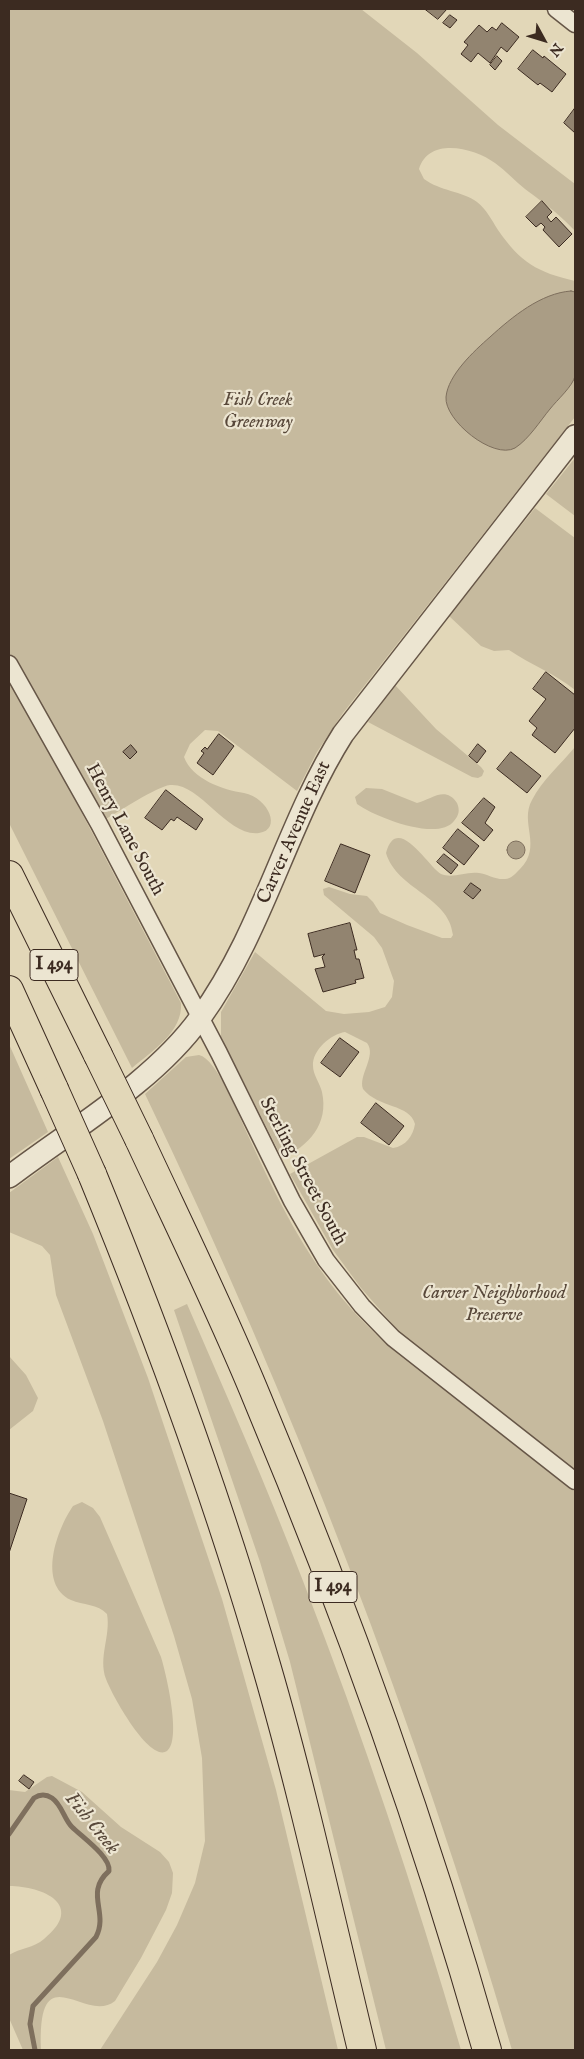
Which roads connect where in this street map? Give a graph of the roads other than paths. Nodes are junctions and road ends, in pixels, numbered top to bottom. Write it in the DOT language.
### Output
graph roads {
  1 [pos="556,9"];
  2 [pos="575,24"];
  3 [pos="575,436"];
  4 [pos="9,664"];
  5 [pos="9,875"];
  6 [pos="9,990"];
  7 [pos="200,1018"];
  8 [pos="9,1177"];
  9 [pos="575,1481"];
  10 [pos="362,2050"];
  11 [pos="487,2050"];
  1 -- 2 [label="street"];
  3 -- 7 [label="street, Carver Avenue East"];
  4 -- 7 [label="street, Henry Lane South"];
  5 -- 11 [label="highway, I 494, bridge"];
  6 -- 10 [label="highway, I 494, bridge"];
  7 -- 8 [label="street, Carver Avenue East"];
  7 -- 9 [label="street, Sterling Street South"];
}
